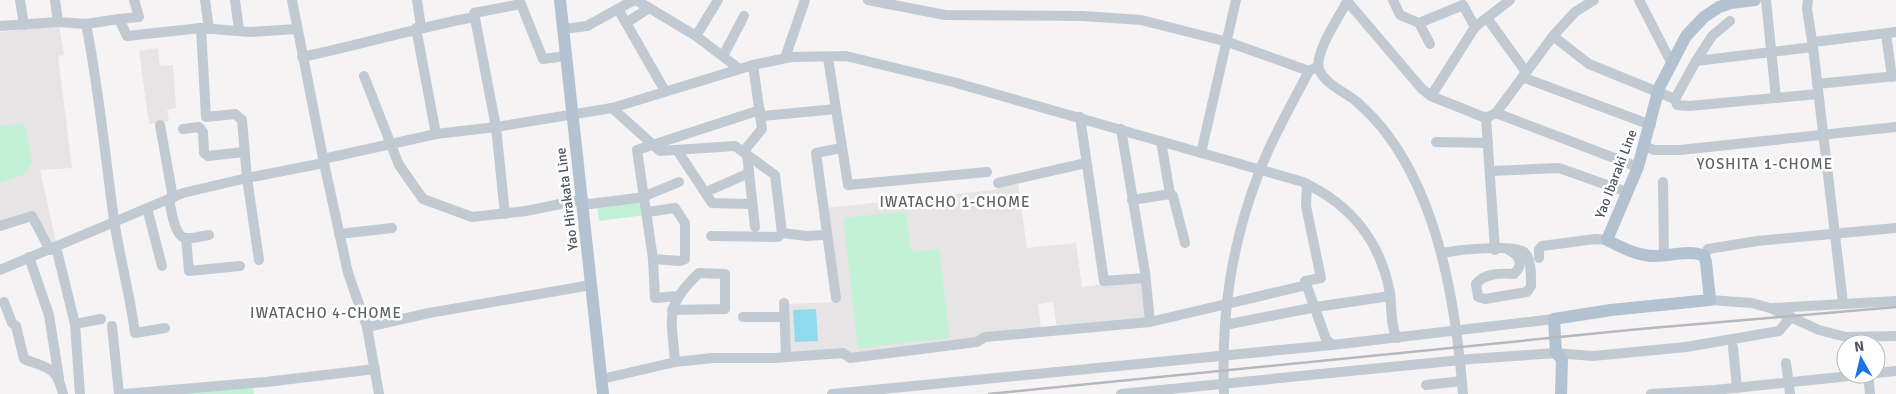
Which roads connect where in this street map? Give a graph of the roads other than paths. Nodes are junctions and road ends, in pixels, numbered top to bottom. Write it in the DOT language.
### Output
graph roads {
  1 [pos="20,0"];
  2 [pos="55,0"];
  3 [pos="134,0"];
  4 [pos="204,0"];
  5 [pos="235,0"];
  6 [pos="292,0"];
  7 [pos="417,0"];
  8 [pos="560,0"];
  9 [pos="635,0"];
  10 [pos="718,0"];
  11 [pos="805,0"];
  12 [pos="868,0"];
  13 [pos="1236,0"];
  14 [pos="1347,0"];
  15 [pos="1393,0"];
  16 [pos="1510,0"];
  17 [pos="1594,0"];
  18 [pos="1639,0"];
  19 [pos="1755,0"];
  20 [pos="1766,0"];
  21 [pos="1808,0"];
  22 [pos="524,2"];
  23 [pos="649,8"];
  24 [pos="618,9"];
  25 [pos="744,16"];
  26 [pos="474,17"];
  27 [pos="1487,18"];
  28 [pos="120,19"];
  29 [pos="1730,21"];
  30 [pos="58,22"];
  31 [pos="626,23"];
  32 [pos="1419,23"];
  33 [pos="86,24"];
  34 [pos="24,25"];
  35 [pos="0,26"];
  36 [pos="1475,27"];
  37 [pos="205,28"];
  38 [pos="418,28"];
  39 [pos="297,29"];
  40 [pos="563,29"];
  41 [pos="239,30"];
  42 [pos="1891,33"];
  43 [pos="696,36"];
  44 [pos="1553,36"];
  45 [pos="1228,42"];
  46 [pos="1430,44"];
  47 [pos="1813,45"];
  48 [pos="1771,53"];
  49 [pos="566,56"];
  50 [pos="723,56"];
  51 [pos="302,57"];
  52 [pos="785,58"];
  53 [pos="828,58"];
  54 [pos="1696,61"];
  55 [pos="1672,62"];
  56 [pos="753,64"];
  57 [pos="738,68"];
  58 [pos="1314,69"];
  59 [pos="1524,74"];
  60 [pos="364,76"];
  61 [pos="1894,77"];
  62 [pos="1818,89"];
  63 [pos="665,91"];
  64 [pos="1658,92"];
  65 [pos="1431,96"];
  66 [pos="1675,98"];
  67 [pos="1776,98"];
  68 [pos="612,108"];
  69 [pos="836,109"];
  70 [pos="761,113"];
  71 [pos="1496,113"];
  72 [pos="572,114"];
  73 [pos="1080,117"];
  74 [pos="1486,118"];
  75 [pos="160,125"];
  76 [pos="1651,125"];
  77 [pos="496,127"];
  78 [pos="1896,127"];
  79 [pos="183,129"];
  80 [pos="1121,129"];
  81 [pos="436,134"];
  82 [pos="1823,134"];
  83 [pos="1161,141"];
  84 [pos="1436,142"];
  85 [pos="1488,143"];
  86 [pos="389,144"];
  87 [pos="651,144"];
  88 [pos="1645,146"];
  89 [pos="841,148"];
  90 [pos="677,150"];
  91 [pos="244,152"];
  92 [pos="745,153"];
  93 [pos="1201,153"];
  94 [pos="323,161"];
  95 [pos="1086,163"];
  96 [pos="1638,167"];
  97 [pos="1260,169"];
  98 [pos="987,172"];
  99 [pos="1491,172"];
  100 [pos="749,173"];
  101 [pos="247,178"];
  102 [pos="679,182"];
  103 [pos="1663,182"];
  104 [pos="998,183"];
  105 [pos="1307,184"];
  106 [pos="706,192"];
  107 [pos="1627,192"];
  108 [pos="1170,194"];
  109 [pos="645,197"];
  110 [pos="171,198"];
  111 [pos="1132,200"];
  112 [pos="583,203"];
  113 [pos="751,204"];
  114 [pos="147,208"];
  115 [pos="647,212"];
  116 [pos="505,214"];
  117 [pos="114,222"];
  118 [pos="0,226"];
  119 [pos="755,227"];
  120 [pos="392,228"];
  121 [pos="1896,228"];
  122 [pos="782,232"];
  123 [pos="339,234"];
  124 [pos="209,235"];
  125 [pos="824,235"];
  126 [pos="1834,235"];
  127 [pos="711,236"];
  128 [pos="186,238"];
  129 [pos="1607,240"];
  130 [pos="1186,243"];
  131 [pos="53,248"];
  132 [pos="1507,249"];
  133 [pos="1494,250"];
  134 [pos="1442,253"];
  135 [pos="1664,256"];
  136 [pos="1704,256"];
  137 [pos="29,257"];
  138 [pos="1539,258"];
  139 [pos="260,260"];
  140 [pos="653,260"];
  141 [pos="162,266"];
  142 [pos="240,266"];
  143 [pos="0,270"];
  144 [pos="1144,278"];
  145 [pos="591,285"];
  146 [pos="1307,285"];
  147 [pos="678,296"];
  148 [pos="1390,296"];
  149 [pos="836,298"];
  150 [pos="1710,300"];
  151 [pos="1896,301"];
  152 [pos="4,302"];
  153 [pos="1843,303"];
  154 [pos="784,304"];
  155 [pos="1225,306"];
  156 [pos="1316,307"];
  157 [pos="1770,308"];
  158 [pos="672,310"];
  159 [pos="743,317"];
  160 [pos="784,317"];
  161 [pos="1791,318"];
  162 [pos="101,319"];
  163 [pos="1554,319"];
  164 [pos="1150,322"];
  165 [pos="75,324"];
  166 [pos="1225,325"];
  167 [pos="112,326"];
  168 [pos="165,328"];
  169 [pos="367,328"];
  170 [pos="1456,332"];
  171 [pos="1896,336"];
  172 [pos="1397,338"];
  173 [pos="1332,345"];
  174 [pos="1733,347"];
  175 [pos="1556,353"];
  176 [pos="1224,355"];
  177 [pos="786,356"];
  178 [pos="1459,360"];
  179 [pos="674,362"];
  180 [pos="1786,363"];
  181 [pos="375,369"];
  182 [pos="1836,377"];
  183 [pos="59,378"];
  184 [pos="602,378"];
  185 [pos="1462,381"];
  186 [pos="1788,382"];
  187 [pos="1426,386"];
  188 [pos="1737,388"];
  189 [pos="1224,389"];
  190 [pos="1716,392"];
  191 [pos="63,394"];
  192 [pos="80,394"];
  193 [pos="119,394"];
  194 [pos="124,394"];
  195 [pos="379,394"];
  196 [pos="604,394"];
  197 [pos="832,394"];
  198 [pos="1121,394"];
  199 [pos="1463,394"];
  200 [pos="1561,394"];
  201 [pos="1651,394"];
  202 [pos="1790,394"];
  1 -- 34 [label="street"];
  2 -- 30 [label="street"];
  3 -- 28 [label="street"];
  4 -- 37 [label="street"];
  5 -- 41 [label="street"];
  6 -- 39 [label="street"];
  7 -- 38 [label="street"];
  8 -- 40 [label="main road, Yao Hirakata Line"];
  9 -- 23 [label="street"];
  9 -- 24 [label="street"];
  10 -- 43 [label="street"];
  11 -- 52 [label="street"];
  12 -- 45 [label="street"];
  13 -- 45 [label="street"];
  14 -- 58 [label="street"];
  14 -- 65 [label="street"];
  15 -- 32 [label="street"];
  16 -- 27 [label="street"];
  17 -- 44 [label="street"];
  18 -- 55 [label="street"];
  19 -- 55 [label="main road, Yao Ibaraki Line"];
  20 -- 48 [label="street"];
  21 -- 47 [label="street"];
  22 -- 26 [label="street"];
  22 -- 49 [label="street"];
  23 -- 31 [label="street"];
  23 -- 43 [label="street"];
  24 -- 31 [label="street"];
  24 -- 40 [label="street"];
  25 -- 50 [label="street"];
  26 -- 38 [label="street"];
  26 -- 77 [label="street"];
  27 -- 36 [label="street"];
  27 -- 59 [label="street"];
  28 -- 33 [label="street"];
  28 -- 37 [label="street"];
  29 -- 54 [label="street"];
  30 -- 33 [label="street"];
  30 -- 34 [label="street"];
  31 -- 63 [label="street"];
  32 -- 36 [label="street"];
  32 -- 46 [label="street"];
  33 -- 117 [label="street"];
  34 -- 35 [label="street"];
  36 -- 65 [label="street"];
  37 -- 41 [label="street"];
  37 -- 91 [label="street"];
  38 -- 51 [label="street"];
  38 -- 81 [label="street"];
  39 -- 41 [label="street"];
  39 -- 51 [label="street"];
  40 -- 49 [label="main road, Yao Hirakata Line"];
  42 -- 47 [label="street"];
  42 -- 61 [label="street"];
  43 -- 50 [label="street"];
  44 -- 59 [label="street"];
  44 -- 64 [label="street"];
  45 -- 58 [label="street"];
  45 -- 93 [label="street"];
  47 -- 48 [label="street"];
  47 -- 62 [label="street"];
  48 -- 54 [label="street"];
  48 -- 67 [label="street"];
  49 -- 72 [label="main road, Yao Hirakata Line"];
  50 -- 57 [label="street"];
  51 -- 94 [label="street"];
  52 -- 53 [label="street"];
  52 -- 56 [label="street"];
  53 -- 69 [label="street"];
  53 -- 73 [label="street"];
  54 -- 66 [label="street"];
  55 -- 64 [label="main road, Yao Ibaraki Line"];
  56 -- 57 [label="street"];
  56 -- 70 [label="street"];
  57 -- 63 [label="street"];
  58 -- 97 [label="street"];
  58 -- 134 [label="street"];
  59 -- 71 [label="street"];
  59 -- 76 [label="street"];
  60 -- 86 [label="street"];
  61 -- 62 [label="street"];
  62 -- 67 [label="street"];
  62 -- 82 [label="street"];
  63 -- 68 [label="street"];
  64 -- 66 [label="street"];
  64 -- 76 [label="main road, Yao Ibaraki Line"];
  65 -- 74 [label="street"];
  66 -- 67 [label="street"];
  68 -- 72 [label="street"];
  68 -- 87 [label="street"];
  69 -- 70 [label="street"];
  69 -- 89 [label="street"];
  70 -- 87 [label="street"];
  70 -- 92 [label="street"];
  71 -- 74 [label="street"];
  71 -- 96 [label="street"];
  72 -- 77 [label="street"];
  72 -- 112 [label="main road, Yao Hirakata Line"];
  73 -- 80 [label="street"];
  73 -- 95 [label="street"];
  74 -- 85 [label="street"];
  75 -- 110 [label="street"];
  76 -- 88 [label="main road, Yao Ibaraki Line"];
  77 -- 81 [label="street"];
  77 -- 116 [label="street"];
  78 -- 82 [label="street"];
  79 -- 91 [label="street"];
  80 -- 83 [label="street"];
  80 -- 111 [label="street"];
  81 -- 86 [label="street"];
  82 -- 88 [label="street"];
  82 -- 126 [label="street"];
  83 -- 93 [label="street"];
  83 -- 108 [label="street"];
  84 -- 85 [label="street"];
  85 -- 99 [label="street"];
  86 -- 94 [label="street"];
  86 -- 116 [label="street"];
  87 -- 90 [label="street"];
  87 -- 109 [label="street"];
  88 -- 96 [label="main road, Yao Ibaraki Line"];
  89 -- 98 [label="street"];
  89 -- 149 [label="street"];
  90 -- 92 [label="street"];
  90 -- 106 [label="street"];
  91 -- 101 [label="street"];
  92 -- 100 [label="street"];
  92 -- 122 [label="street"];
  93 -- 97 [label="street"];
  94 -- 101 [label="street"];
  94 -- 123 [label="street"];
  95 -- 104 [label="street"];
  95 -- 144 [label="street"];
  96 -- 107 [label="main road, Yao Ibaraki Line"];
  97 -- 105 [label="street"];
  97 -- 155 [label="street"];
  99 -- 107 [label="street"];
  99 -- 133 [label="street"];
  100 -- 106 [label="street"];
  100 -- 113 [label="street"];
  101 -- 110 [label="street"];
  101 -- 139 [label="street"];
  102 -- 109 [label="street"];
  103 -- 135 [label="street"];
  105 -- 146 [label="street"];
  105 -- 148 [label="street"];
  106 -- 113 [label="street"];
  107 -- 129 [label="main road, Yao Ibaraki Line"];
  108 -- 111 [label="street"];
  108 -- 130 [label="street"];
  109 -- 112 [label="street"];
  109 -- 115 [label="street"];
  110 -- 114 [label="street"];
  110 -- 128 [label="street"];
  111 -- 144 [label="street"];
  112 -- 116 [label="street"];
  112 -- 145 [label="main road, Yao Hirakata Line"];
  113 -- 119 [label="street"];
  114 -- 117 [label="street"];
  114 -- 141 [label="street"];
  115 -- 140 [label="street"];
  115 -- 140 [label="street"];
  117 -- 131 [label="street"];
  117 -- 168 [label="street"];
  118 -- 131 [label="street"];
  120 -- 123 [label="street"];
  121 -- 126 [label="street"];
  122 -- 125 [label="street"];
  122 -- 127 [label="street"];
  123 -- 169 [label="street"];
  124 -- 128 [label="street"];
  126 -- 136 [label="street"];
  126 -- 153 [label="street"];
  128 -- 142 [label="street"];
  129 -- 135 [label="main road, Yao Ibaraki Line"];
  129 -- 138 [label="street"];
  131 -- 137 [label="street"];
  131 -- 165 [label="street"];
  132 -- 132 [label="street"];
  132 -- 133 [label="street"];
  133 -- 134 [label="street"];
  134 -- 170 [label="street"];
  135 -- 136 [label="main road, Yao Ibaraki Line"];
  136 -- 150 [label="main road"];
  137 -- 143 [label="street"];
  137 -- 183 [label="street"];
  140 -- 147 [label="street"];
  144 -- 164 [label="street"];
  145 -- 169 [label="street"];
  145 -- 184 [label="main road, Yao Hirakata Line"];
  146 -- 155 [label="street"];
  146 -- 156 [label="street"];
  147 -- 158 [label="street"];
  147 -- 158 [label="street"];
  148 -- 156 [label="street"];
  148 -- 172 [label="street"];
  150 -- 157 [label="street"];
  150 -- 163 [label="main road"];
  151 -- 153 [label="street"];
  152 -- 183 [label="street"];
  153 -- 157 [label="street"];
  154 -- 160 [label="street"];
  155 -- 164 [label="street"];
  155 -- 166 [label="street"];
  156 -- 166 [label="street"];
  156 -- 173 [label="street"];
  157 -- 161 [label="street"];
  158 -- 179 [label="street"];
  159 -- 160 [label="street"];
  160 -- 177 [label="street"];
  161 -- 171 [label="street"];
  161 -- 175 [label="street"];
  162 -- 165 [label="street"];
  163 -- 170 [label="street"];
  163 -- 175 [label="main road"];
  164 -- 177 [label="street"];
  165 -- 192 [label="street"];
  166 -- 176 [label="street"];
  167 -- 193 [label="street"];
  169 -- 181 [label="street"];
  170 -- 172 [label="street"];
  170 -- 178 [label="street"];
  172 -- 173 [label="street"];
  173 -- 176 [label="street"];
  174 -- 188 [label="street"];
  175 -- 178 [label="street"];
  175 -- 200 [label="main road"];
  176 -- 189 [label="street"];
  176 -- 197 [label="street"];
  177 -- 179 [label="street"];
  178 -- 185 [label="street"];
  178 -- 189 [label="street"];
  179 -- 184 [label="street"];
  180 -- 186 [label="street"];
  181 -- 194 [label="street"];
  181 -- 195 [label="street"];
  182 -- 186 [label="street"];
  183 -- 191 [label="street"];
  184 -- 196 [label="main road, Yao Hirakata Line"];
  185 -- 187 [label="street"];
  185 -- 199 [label="street"];
  186 -- 188 [label="street"];
  186 -- 202 [label="street"];
  188 -- 190 [label="street"];
  189 -- 198 [label="street"];
  190 -- 201 [label="street"];
}
